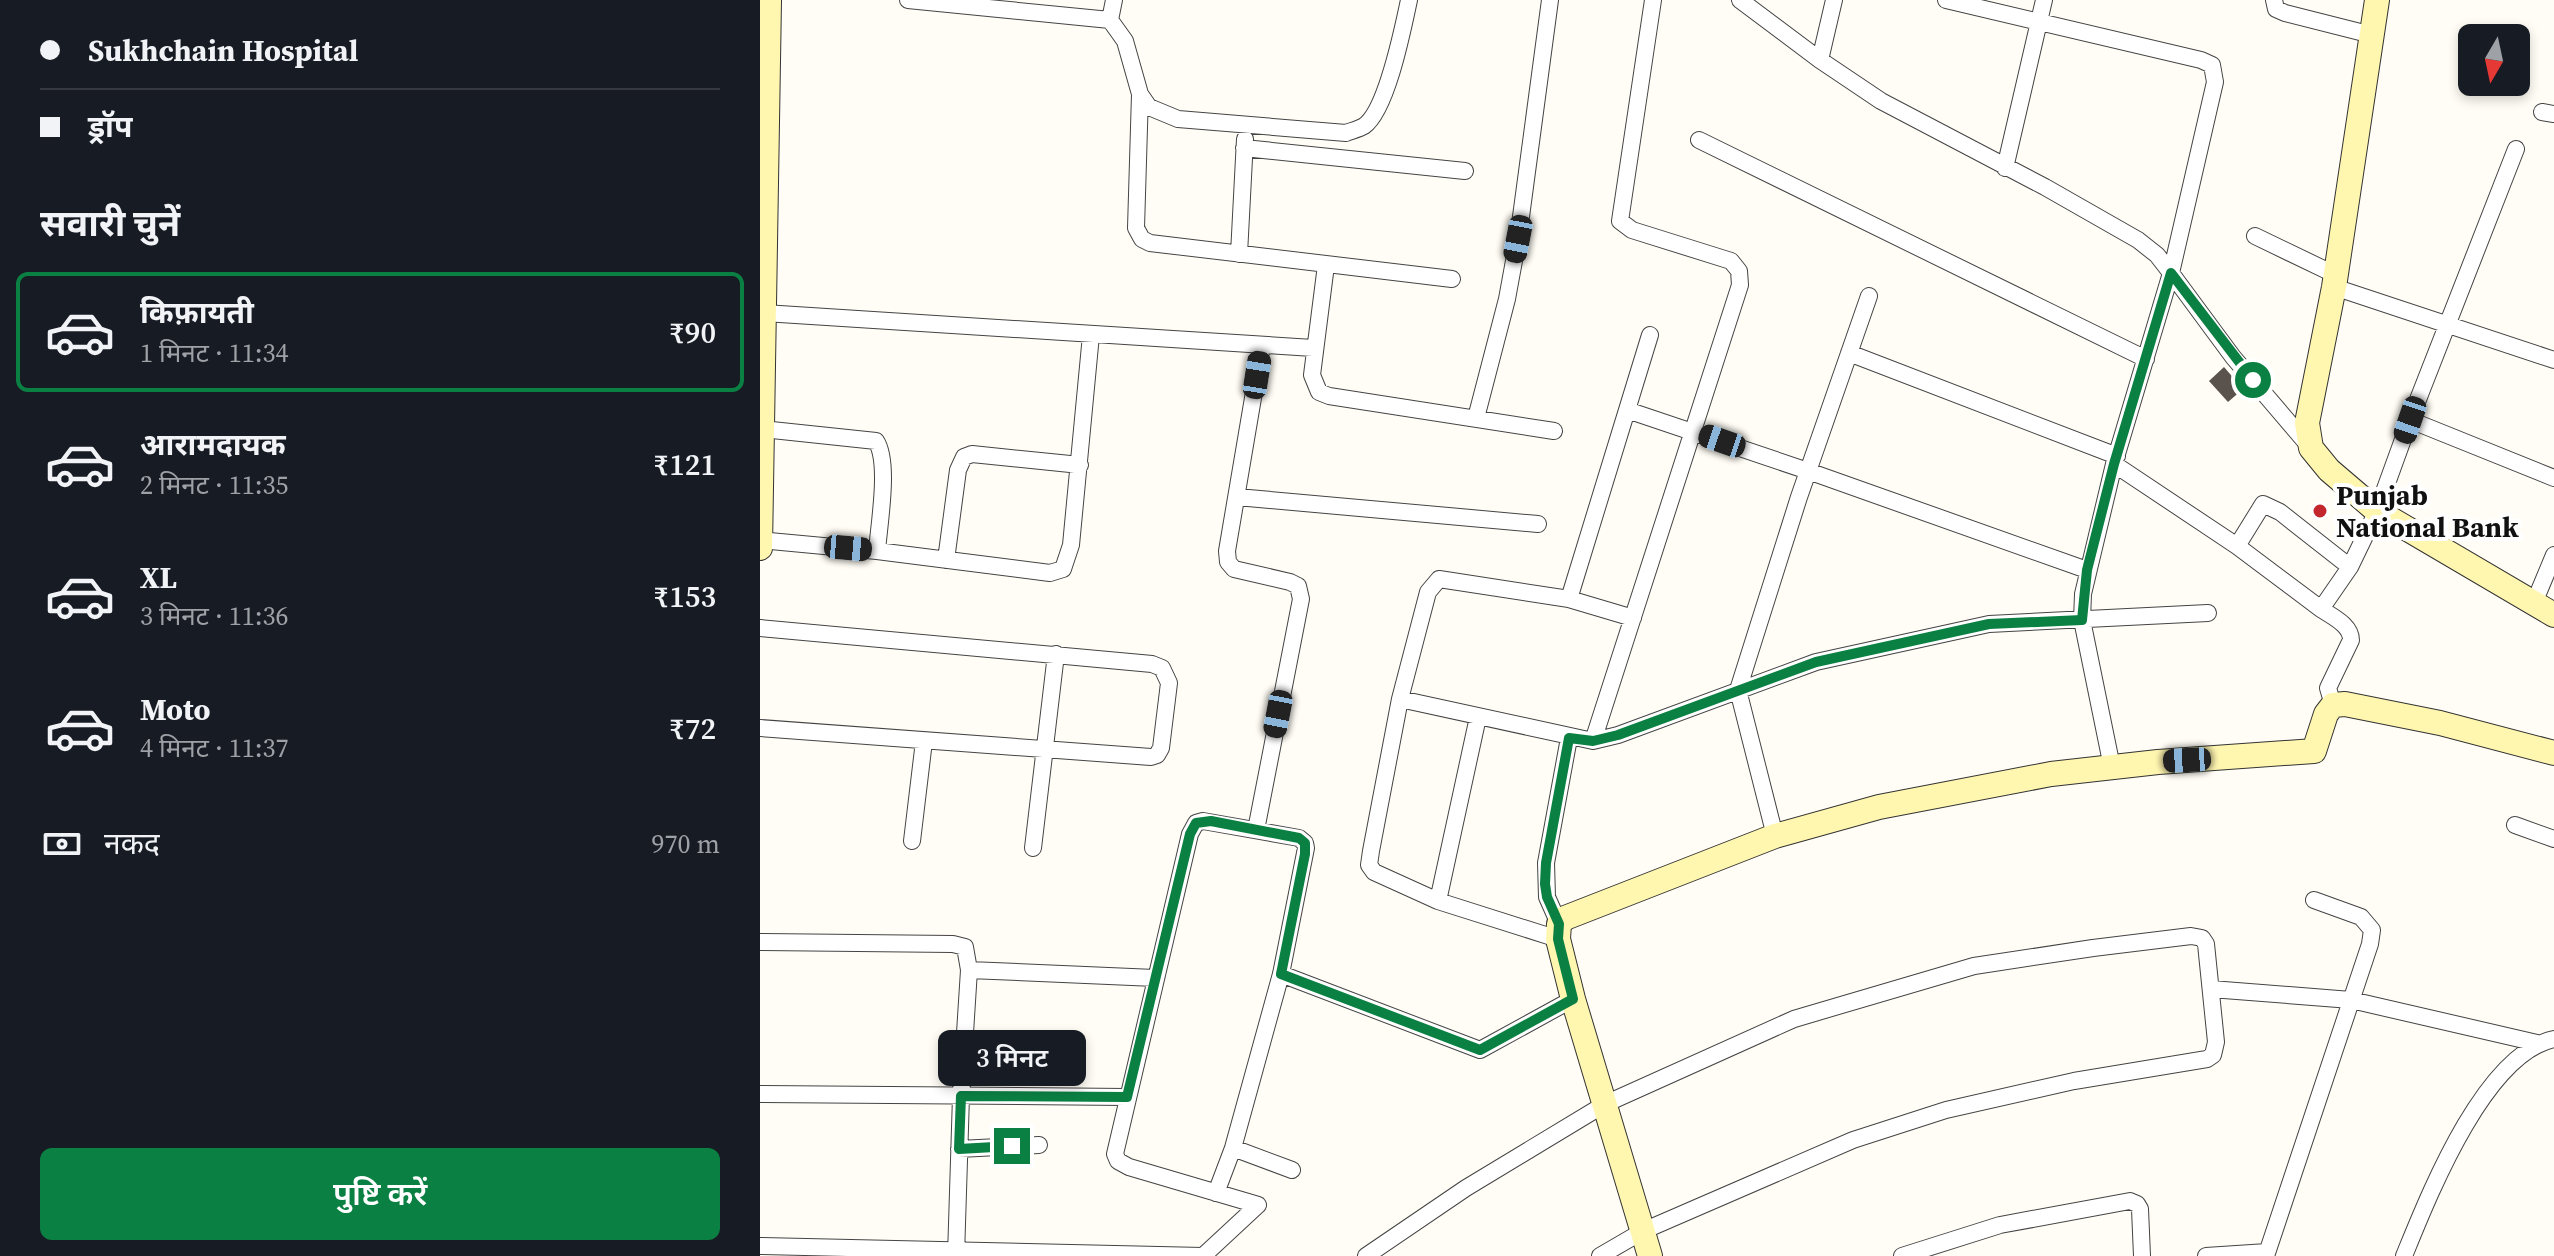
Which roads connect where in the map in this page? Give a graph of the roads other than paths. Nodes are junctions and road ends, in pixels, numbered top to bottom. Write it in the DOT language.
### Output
graph roads {
  1 [pos="769,0"];
  2 [pos="908,0"];
  3 [pos="1114,0"];
  4 [pos="1409,0"];
  5 [pos="1550,0"];
  6 [pos="1653,0"];
  7 [pos="1740,0"];
  8 [pos="1834,0"];
  9 [pos="1946,0"];
  10 [pos="2044,0"];
  11 [pos="2274,0"];
  12 [pos="2377,0"];
  13 [pos="1110,20"];
  14 [pos="2039,21"];
  15 [pos="2372,35"];
  16 [pos="1820,60"];
  17 [pos="764,89"];
  18 [pos="1140,94"];
  19 [pos="1245,125"];
  20 [pos="1699,140"];
  21 [pos="1244,148"];
  22 [pos="2516,149"];
  23 [pos="2005,168"];
  24 [pos="1465,171"];
  25 [pos="2255,236"];
  26 [pos="1239,254"];
  27 [pos="1326,265"];
  28 [pos="2171,273"];
  29 [pos="1452,279"];
  30 [pos="2335,281"];
  31 [pos="1869,296"];
  32 [pos="2448,324"];
  33 [pos="763,325"];
  34 [pos="1091,335"];
  35 [pos="1650,335"];
  36 [pos="1262,345"];
  37 [pos="1313,348"];
  38 [pos="1849,353"];
  39 [pos="2146,359"];
  40 [pos="2554,360"];
  41 [pos="1627,410"];
  42 [pos="1476,418"];
  43 [pos="2410,420"];
  44 [pos="762,429"];
  45 [pos="1554,431"];
  46 [pos="1693,432"];
  47 [pos="2311,448"];
  48 [pos="2115,460"];
  49 [pos="1080,465"];
  50 [pos="1808,471"];
  51 [pos="2553,475"];
  52 [pos="1237,497"];
  53 [pos="2377,511"];
  54 [pos="1538,524"];
  55 [pos="760,540"];
  56 [pos="2237,546"];
  57 [pos="760,548"];
  58 [pos="877,551"];
  59 [pos="2554,555"];
  60 [pos="946,560"];
  61 [pos="2350,567"];
  62 [pos="2087,570"];
  63 [pos="1569,599"];
  64 [pos="2321,609"];
  65 [pos="2544,609"];
  66 [pos="2208,613"];
  67 [pos="1633,618"];
  68 [pos="2082,620"];
  69 [pos="760,628"];
  70 [pos="1056,654"];
  71 [pos="1738,690"];
  72 [pos="1400,699"];
  73 [pos="2333,705"];
  74 [pos="1478,717"];
  75 [pos="760,728"];
  76 [pos="1569,738"];
  77 [pos="924,741"];
  78 [pos="1593,741"];
  79 [pos="1045,750"];
  80 [pos="2554,753"];
  81 [pos="2112,767"];
  82 [pos="2515,825"];
  83 [pos="1256,830"];
  84 [pos="1775,836"];
  85 [pos="2554,839"];
  86 [pos="912,841"];
  87 [pos="1033,848"];
  88 [pos="2314,900"];
  89 [pos="1438,901"];
  90 [pos="1558,932"];
  91 [pos="760,942"];
  92 [pos="969,970"];
  93 [pos="1281,974"];
  94 [pos="1155,978"];
  95 [pos="2211,989"];
  96 [pos="1573,999"];
  97 [pos="2351,1000"];
  98 [pos="2546,1041"];
  99 [pos="760,1094"];
  100 [pos="961,1096"];
  101 [pos="1127,1097"];
  102 [pos="1605,1104"];
  103 [pos="1039,1145"];
  104 [pos="1233,1148"];
  105 [pos="959,1149"];
  106 [pos="1292,1170"];
  107 [pos="1216,1193"];
  108 [pos="1643,1231"];
  109 [pos="760,1246"];
  110 [pos="956,1253"];
  111 [pos="2267,1254"];
  112 [pos="1203,1256"];
  113 [pos="1366,1256"];
  114 [pos="1600,1256"];
  115 [pos="1650,1256"];
  116 [pos="1902,1256"];
  117 [pos="2142,1256"];
  118 [pos="2206,1256"];
  119 [pos="2404,1256"];
  1 -- 17 [label="street"];
  2 -- 13 [label="street"];
  3 -- 13 [label="street"];
  4 -- 19 [label="street"];
  5 -- 42 [label="street"];
  6 -- 46 [label="street"];
  7 -- 16 [label="street"];
  8 -- 16 [label="street"];
  9 -- 14 [label="street"];
  10 -- 14 [label="street"];
  11 -- 15 [label="street"];
  12 -- 15 [label="street"];
  13 -- 18 [label="street"];
  14 -- 23 [label="street"];
  14 -- 28 [label="street"];
  15 -- 30 [label="street"];
  16 -- 23 [label="street"];
  17 -- 33 [label="street"];
  18 -- 19 [label="street"];
  18 -- 26 [label="street"];
  19 -- 21 [label="street"];
  20 -- 39 [label="street"];
  21 -- 24 [label="street"];
  21 -- 26 [label="street"];
  22 -- 32 [label="street"];
  23 -- 28 [label="street"];
  25 -- 30 [label="street"];
  26 -- 27 [label="street"];
  27 -- 29 [label="street"];
  27 -- 37 [label="street"];
  28 -- 39 [label="street"];
  28 -- 47 [label="street"];
  30 -- 32 [label="street"];
  30 -- 47 [label="street"];
  31 -- 38 [label="street"];
  32 -- 40 [label="street"];
  32 -- 43 [label="street"];
  33 -- 34 [label="street"];
  33 -- 44 [label="street"];
  34 -- 36 [label="street"];
  34 -- 49 [label="street"];
  35 -- 41 [label="street"];
  36 -- 37 [label="street"];
  36 -- 52 [label="street"];
  37 -- 42 [label="street"];
  38 -- 48 [label="street"];
  38 -- 50 [label="street"];
  39 -- 48 [label="street"];
  41 -- 46 [label="street"];
  41 -- 63 [label="street"];
  42 -- 45 [label="street"];
  43 -- 51 [label="street"];
  43 -- 53 [label="street"];
  44 -- 55 [label="street"];
  44 -- 58 [label="street"];
  46 -- 50 [label="street"];
  46 -- 67 [label="street"];
  47 -- 53 [label="street"];
  48 -- 56 [label="street"];
  48 -- 62 [label="street"];
  49 -- 60 [label="street"];
  49 -- 60 [label="street"];
  50 -- 62 [label="street"];
  50 -- 71 [label="street"];
  52 -- 54 [label="street"];
  52 -- 83 [label="street"];
  53 -- 61 [label="street"];
  53 -- 65 [label="street"];
  55 -- 57 [label="street"];
  55 -- 58 [label="street"];
  56 -- 61 [label="street"];
  56 -- 64 [label="street"];
  58 -- 60 [label="street"];
  59 -- 65 [label="street"];
  61 -- 64 [label="street"];
  62 -- 68 [label="street"];
  63 -- 67 [label="street"];
  63 -- 72 [label="street"];
  64 -- 73 [label="street"];
  66 -- 68 [label="street"];
  67 -- 78 [label="street"];
  68 -- 71 [label="street"];
  68 -- 81 [label="street"];
  69 -- 70 [label="street"];
  70 -- 79 [label="street"];
  70 -- 79 [label="street"];
  71 -- 78 [label="street"];
  71 -- 84 [label="street"];
  72 -- 74 [label="street"];
  72 -- 89 [label="street"];
  73 -- 80 [label="street"];
  73 -- 81 [label="street"];
  74 -- 76 [label="street"];
  74 -- 89 [label="street"];
  75 -- 77 [label="street"];
  76 -- 78 [label="street"];
  76 -- 90 [label="street"];
  77 -- 79 [label="street"];
  77 -- 86 [label="street"];
  79 -- 87 [label="street"];
  81 -- 84 [label="street"];
  82 -- 85 [label="street"];
  83 -- 93 [label="street"];
  83 -- 94 [label="street"];
  84 -- 90 [label="street"];
  88 -- 97 [label="street"];
  89 -- 90 [label="street"];
  90 -- 96 [label="street"];
  91 -- 92 [label="street"];
  92 -- 94 [label="street"];
  92 -- 100 [label="street"];
  93 -- 96 [label="street"];
  93 -- 104 [label="street"];
  94 -- 101 [label="street"];
  95 -- 97 [label="street"];
  95 -- 102 [label="street"];
  95 -- 108 [label="street"];
  96 -- 102 [label="street"];
  97 -- 98 [label="street"];
  97 -- 111 [label="street"];
  98 -- 119 [label="street"];
  99 -- 100 [label="street"];
  100 -- 101 [label="street"];
  100 -- 105 [label="street"];
  101 -- 107 [label="street"];
  102 -- 108 [label="street"];
  102 -- 113 [label="street"];
  103 -- 105 [label="street"];
  104 -- 106 [label="street"];
  104 -- 107 [label="street"];
  105 -- 110 [label="street"];
  107 -- 112 [label="street"];
  108 -- 114 [label="street"];
  108 -- 115 [label="street"];
  109 -- 110 [label="street"];
  110 -- 112 [label="street"];
  111 -- 118 [label="street"];
  116 -- 117 [label="street"];
}
